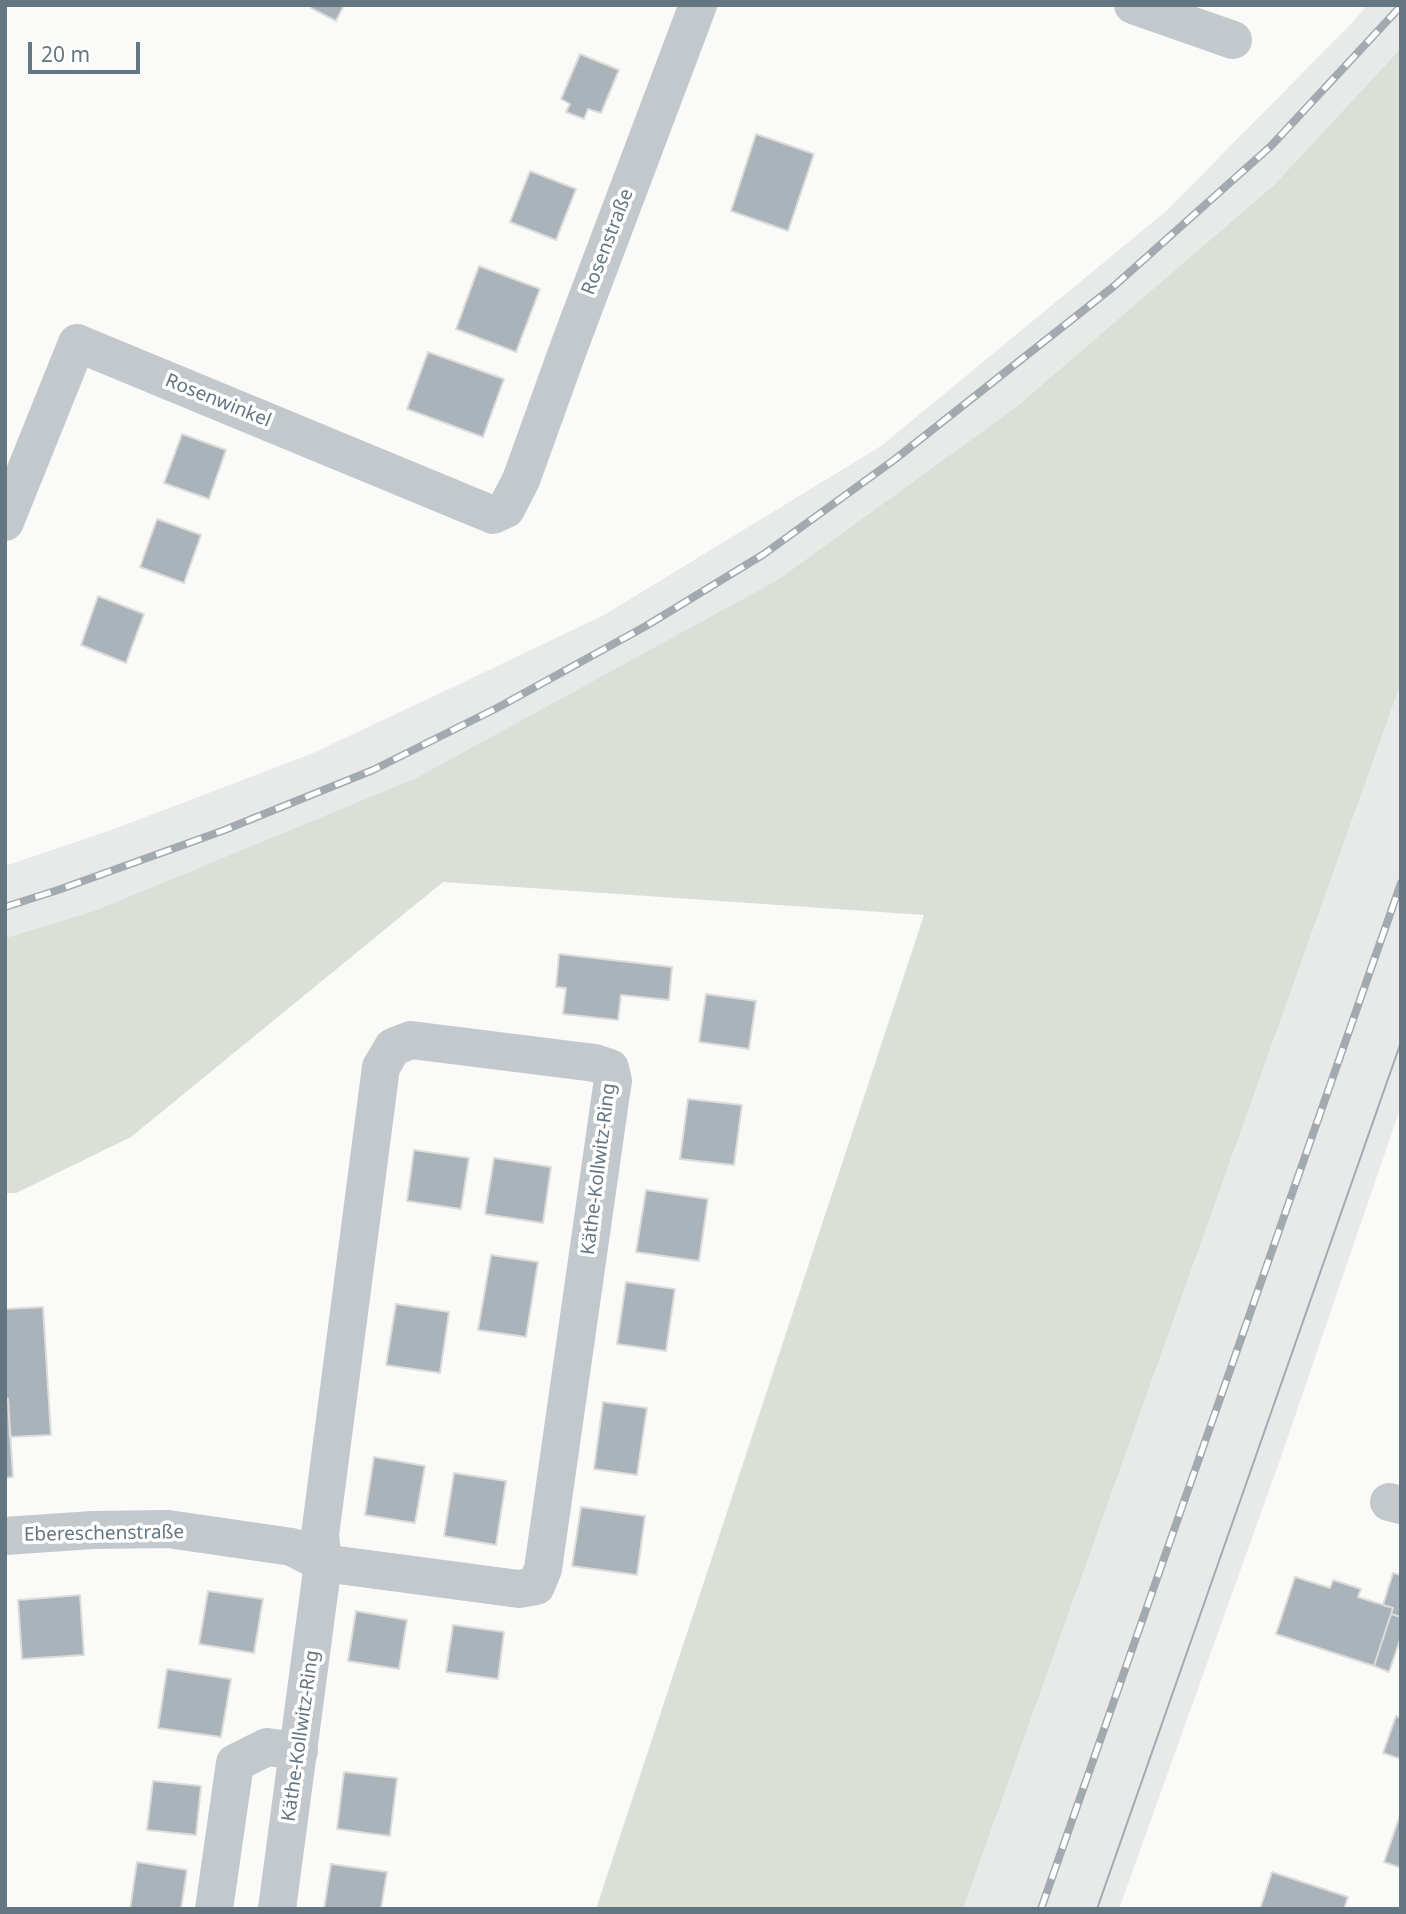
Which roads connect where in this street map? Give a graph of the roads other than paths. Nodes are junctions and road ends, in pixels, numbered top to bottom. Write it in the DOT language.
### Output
graph roads {
  1 [pos="698,5"];
  2 [pos="1133,5"];
  3 [pos="1233,40"];
  4 [pos="521,480"];
  5 [pos="5,522"];
  6 [pos="5,1536"];
  7 [pos="323,1563"];
  8 [pos="299,1751"];
  9 [pos="214,1909"];
  10 [pos="277,1909"];
  1 -- 4 [label="street, Rosenstraße"];
  2 -- 3 [label="street"];
  4 -- 5 [label="street, Rosenwinkel"];
  6 -- 7 [label="street, Ebereschenstraße"];
  7 -- 7 [label="street, Käthe-Kollwitz-Ring"];
  7 -- 8 [label="street, Käthe-Kollwitz-Ring"];
  8 -- 9 [label="street"];
  8 -- 10 [label="street, Käthe-Kollwitz-Ring"];
}
